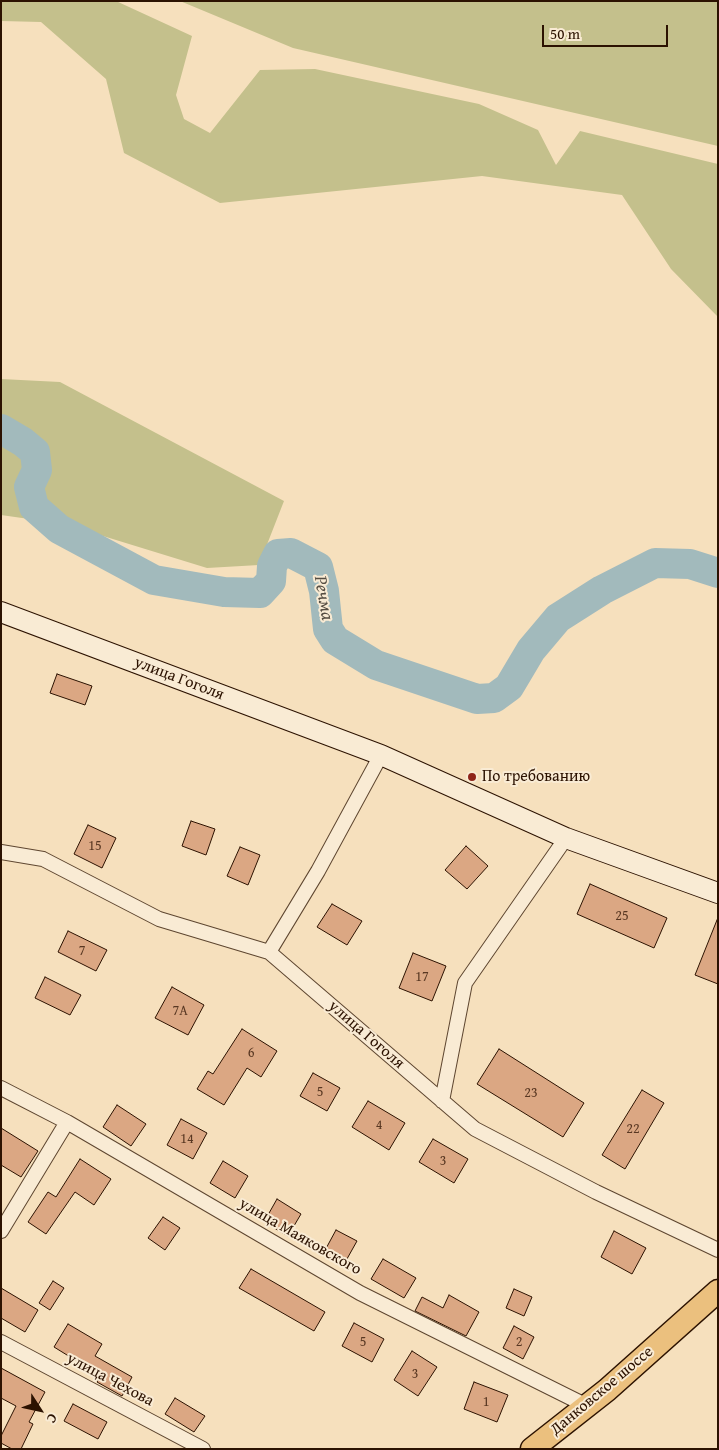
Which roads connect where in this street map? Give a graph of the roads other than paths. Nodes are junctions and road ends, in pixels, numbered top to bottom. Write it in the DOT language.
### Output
graph roads {
  1 [pos="1,612"];
  2 [pos="381,755"];
  3 [pos="566,838"];
  4 [pos="1,852"];
  5 [pos="718,893"];
  6 [pos="269,952"];
  7 [pos="1,1088"];
  8 [pos="442,1101"];
  9 [pos="67,1122"];
  10 [pos="1,1231"];
  11 [pos="718,1250"];
  12 [pos="718,1291"];
  13 [pos="1,1342"];
  14 [pos="587,1406"];
  15 [pos="203,1449"];
  16 [pos="532,1449"];
  1 -- 2 [label="street, улица Гоголя"];
  2 -- 3 [label="street, улица Гоголя"];
  2 -- 6 [label="street"];
  3 -- 5 [label="street, улица Гоголя"];
  3 -- 8 [label="street"];
  4 -- 6 [label="street, улица Гоголя"];
  6 -- 8 [label="street, улица Гоголя"];
  7 -- 9 [label="street, улица Маяковского"];
  8 -- 11 [label="street, улица Гоголя"];
  9 -- 10 [label="street"];
  9 -- 14 [label="street, улица Маяковского"];
  12 -- 14 [label="main road, Данковское шоссе"];
  13 -- 15 [label="street, улица Чехова"];
  14 -- 16 [label="main road, Данковское шоссе"];
}
